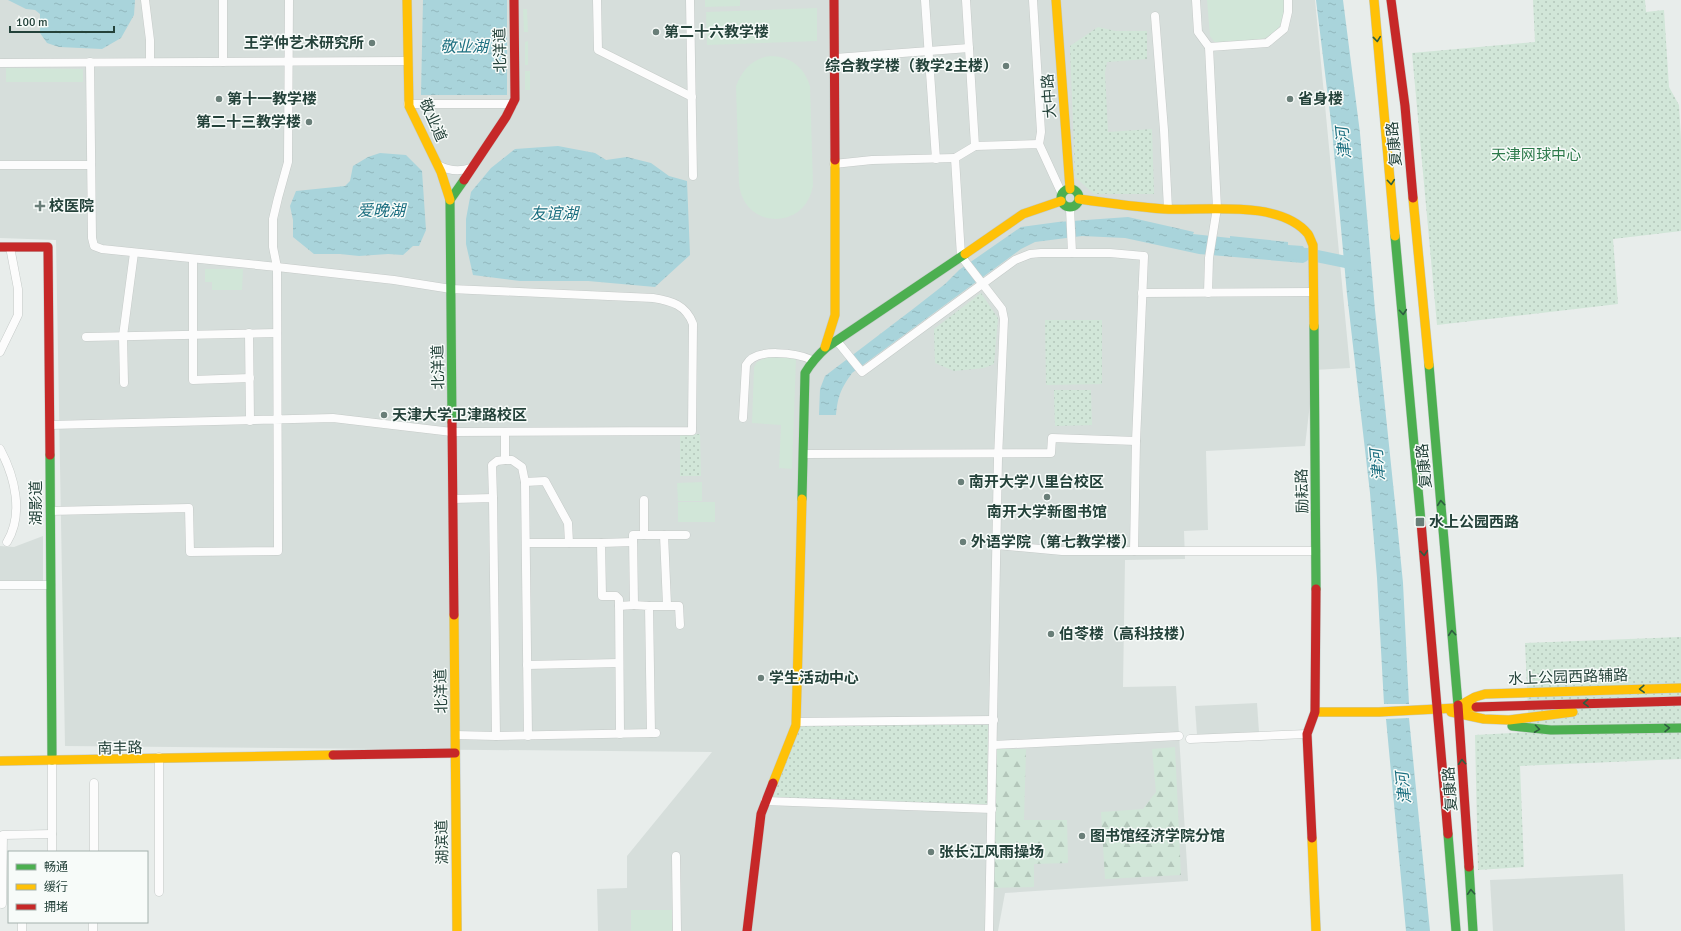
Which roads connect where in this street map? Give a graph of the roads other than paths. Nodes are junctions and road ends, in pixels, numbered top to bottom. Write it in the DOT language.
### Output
graph roads {
  1 [pos="145,0"];
  2 [pos="223,0"];
  3 [pos="289,0"];
  4 [pos="407,0"];
  5 [pos="514,0"];
  6 [pos="597,0"];
  7 [pos="690,0"];
  8 [pos="834,0"];
  9 [pos="925,0"];
  10 [pos="966,0"];
  11 [pos="1033,0"];
  12 [pos="1056,0"];
  13 [pos="1196,0"];
  14 [pos="1288,0"];
  15 [pos="1374,0"];
  16 [pos="1391,0"];
  17 [pos="1155,16"];
  18 [pos="1209,47"];
  19 [pos="969,48"];
  20 [pos="928,50"];
  21 [pos="835,58"];
  22 [pos="150,61"];
  23 [pos="408,61"];
  24 [pos="90,62"];
  25 [pos="223,62"];
  26 [pos="289,62"];
  27 [pos="0,63"];
  28 [pos="692,97"];
  29 [pos="408,104"];
  30 [pos="513,104"];
  31 [pos="1039,144"];
  32 [pos="975,146"];
  33 [pos="955,158"];
  34 [pos="936,159"];
  35 [pos="834,164"];
  36 [pos="0,165"];
  37 [pos="91,165"];
  38 [pos="438,165"];
  39 [pos="471,168"];
  40 [pos="693,176"];
  41 [pos="1064,194"];
  42 [pos="1079,199"];
  43 [pos="450,200"];
  44 [pos="1070,208"];
  45 [pos="1217,208"];
  46 [pos="1168,209"];
  47 [pos="0,246"];
  48 [pos="11,249"];
  49 [pos="0,251"];
  50 [pos="134,253"];
  51 [pos="1072,253"];
  52 [pos="961,256"];
  53 [pos="193,260"];
  54 [pos="277,267"];
  55 [pos="983,284"];
  56 [pos="451,289"];
  57 [pos="1313,292"];
  58 [pos="1142,293"];
  59 [pos="1208,293"];
  60 [pos="249,333"];
  61 [pos="277,333"];
  62 [pos="193,334"];
  63 [pos="123,336"];
  64 [pos="86,337"];
  65 [pos="837,341"];
  66 [pos="825,347"];
  67 [pos="0,352"];
  68 [pos="812,360"];
  69 [pos="250,378"];
  70 [pos="124,383"];
  71 [pos="743,418"];
  72 [pos="277,419"];
  73 [pos="250,421"];
  74 [pos="50,425"];
  75 [pos="452,432"];
  76 [pos="505,432"];
  77 [pos="1136,441"];
  78 [pos="0,449"];
  79 [pos="998,452"];
  80 [pos="803,454"];
  81 [pos="505,460"];
  82 [pos="525,482"];
  83 [pos="492,498"];
  84 [pos="453,499"];
  85 [pos="644,500"];
  86 [pos="50,511"];
  87 [pos="664,534"];
  88 [pos="644,535"];
  89 [pos="686,535"];
  90 [pos="7,542"];
  91 [pos="600,542"];
  92 [pos="633,542"];
  93 [pos="528,543"];
  94 [pos="569,543"];
  95 [pos="996,545"];
  96 [pos="1134,551"];
  97 [pos="1316,551"];
  98 [pos="0,585"];
  99 [pos="51,585"];
  100 [pos="667,605"];
  101 [pos="619,606"];
  102 [pos="634,606"];
  103 [pos="650,606"];
  104 [pos="680,625"];
  105 [pos="619,663"];
  106 [pos="527,665"];
  107 [pos="1681,688"];
  108 [pos="1681,701"];
  109 [pos="1560,708"];
  110 [pos="1681,708"];
  111 [pos="1438,709"];
  112 [pos="1459,711"];
  113 [pos="1315,712"];
  114 [pos="994,720"];
  115 [pos="796,722"];
  116 [pos="1681,728"];
  117 [pos="620,734"];
  118 [pos="1307,734"];
  119 [pos="455,735"];
  120 [pos="496,736"];
  121 [pos="528,736"];
  122 [pos="1180,736"];
  123 [pos="1190,739"];
  124 [pos="993,745"];
  125 [pos="455,752"];
  126 [pos="159,759"];
  127 [pos="0,761"];
  128 [pos="52,762"];
  129 [pos="0,764"];
  130 [pos="94,783"];
  131 [pos="765,801"];
  132 [pos="992,809"];
  133 [pos="52,834"];
  134 [pos="52,851"];
  135 [pos="94,851"];
  136 [pos="676,856"];
  137 [pos="159,892"];
  138 [pos="4,904"];
  139 [pos="457,931"];
  140 [pos="677,931"];
  141 [pos="747,931"];
  142 [pos="989,931"];
  143 [pos="1316,931"];
  144 [pos="1456,931"];
  145 [pos="1473,931"];
  1 -- 22 [label="street"];
  2 -- 25 [label="street"];
  3 -- 26 [label="street"];
  4 -- 23 [label="main road, 敬业道"];
  5 -- 30 [label="main road, 北洋道"];
  6 -- 28 [label="street"];
  7 -- 28 [label="street"];
  8 -- 21 [label="main road"];
  9 -- 20 [label="street"];
  10 -- 19 [label="street"];
  11 -- 31 [label="street"];
  12 -- 41 [label="main road, 大中路"];
  13 -- 18 [label="street"];
  14 -- 18 [label="street"];
  15 -- 111 [label="main road, 复康路, one-way"];
  112 -- 16 [label="main road, 复康路, one-way"];
  17 -- 46 [label="street"];
  18 -- 45 [label="street"];
  19 -- 20 [label="street"];
  19 -- 32 [label="street"];
  20 -- 21 [label="street"];
  20 -- 34 [label="street"];
  21 -- 35 [label="main road"];
  22 -- 24 [label="street"];
  22 -- 25 [label="street"];
  23 -- 26 [label="street"];
  23 -- 29 [label="main road, 敬业道"];
  24 -- 27 [label="street"];
  24 -- 37 [label="street"];
  25 -- 26 [label="street"];
  26 -- 54 [label="street"];
  28 -- 40 [label="street"];
  29 -- 30 [label="street"];
  29 -- 38 [label="main road, 敬业道"];
  30 -- 39 [label="main road, 北洋道"];
  31 -- 32 [label="street"];
  31 -- 41 [label="street"];
  32 -- 33 [label="street"];
  33 -- 34 [label="street"];
  33 -- 52 [label="street"];
  34 -- 35 [label="street"];
  35 -- 66 [label="main road"];
  36 -- 37 [label="street"];
  37 -- 50 [label="street"];
  38 -- 39 [label="street"];
  38 -- 43 [label="main road, 敬业道"];
  39 -- 43 [label="main road, 北洋道"];
  41 -- 42 [label="main road"];
  41 -- 44 [label="main road"];
  41 -- 52 [label="main road"];
  42 -- 44 [label="main road"];
  42 -- 46 [label="main road"];
  43 -- 56 [label="main road, 北洋道"];
  44 -- 51 [label="street"];
  45 -- 46 [label="main road"];
  45 -- 57 [label="main road, 励耘路"];
  45 -- 59 [label="street"];
  47 -- 48 [label="main road"];
  48 -- 49 [label="main road"];
  48 -- 67 [label="street"];
  48 -- 74 [label="main road, 湖影道"];
  50 -- 53 [label="street"];
  50 -- 63 [label="street"];
  51 -- 55 [label="street"];
  51 -- 58 [label="street"];
  52 -- 55 [label="street"];
  52 -- 65 [label="main road"];
  53 -- 54 [label="street"];
  53 -- 62 [label="street"];
  54 -- 56 [label="street"];
  54 -- 61 [label="street"];
  55 -- 65 [label="street"];
  55 -- 79 [label="street"];
  56 -- 75 [label="main road, 北洋道"];
  56 -- 76 [label="street"];
  57 -- 59 [label="street"];
  57 -- 97 [label="main road, 励耘路"];
  58 -- 59 [label="street"];
  58 -- 77 [label="street"];
  60 -- 61 [label="street"];
  60 -- 62 [label="street"];
  60 -- 69 [label="street"];
  61 -- 72 [label="street"];
  62 -- 63 [label="street"];
  62 -- 69 [label="street"];
  63 -- 64 [label="street"];
  63 -- 70 [label="street"];
  65 -- 66 [label="main road"];
  66 -- 68 [label="main road"];
  68 -- 71 [label="street"];
  68 -- 80 [label="main road"];
  69 -- 73 [label="street"];
  72 -- 73 [label="street"];
  72 -- 75 [label="street"];
  72 -- 86 [label="street"];
  73 -- 74 [label="street"];
  74 -- 86 [label="main road, 湖影道"];
  75 -- 76 [label="street"];
  75 -- 84 [label="main road, 北洋道"];
  76 -- 81 [label="street"];
  77 -- 79 [label="street"];
  77 -- 96 [label="street"];
  78 -- 90 [label="street"];
  79 -- 80 [label="street"];
  79 -- 95 [label="street"];
  80 -- 115 [label="main road"];
  81 -- 82 [label="street"];
  81 -- 83 [label="street"];
  82 -- 94 [label="street"];
  82 -- 106 [label="street"];
  83 -- 84 [label="street"];
  83 -- 120 [label="street"];
  84 -- 119 [label="main road, 北洋道"];
  85 -- 88 [label="street"];
  86 -- 99 [label="main road, 湖影道"];
  87 -- 88 [label="street"];
  87 -- 89 [label="street"];
  87 -- 100 [label="street"];
  88 -- 92 [label="street"];
  91 -- 92 [label="street"];
  91 -- 94 [label="street"];
  91 -- 101 [label="street"];
  92 -- 102 [label="street"];
  93 -- 94 [label="street"];
  95 -- 96 [label="street"];
  95 -- 114 [label="street"];
  96 -- 97 [label="street"];
  97 -- 113 [label="main road, 励耘路"];
  98 -- 99 [label="street"];
  99 -- 128 [label="main road, 湖影道"];
  100 -- 103 [label="street"];
  100 -- 104 [label="street"];
  101 -- 102 [label="street"];
  101 -- 105 [label="street"];
  102 -- 103 [label="street"];
  103 -- 117 [label="street"];
  105 -- 106 [label="street"];
  105 -- 117 [label="street"];
  106 -- 121 [label="street"];
  107 -- 112 [label="main road, 水上公园西路辅路, one-way"];
  108 -- 109 [label="main road, one-way"];
  109 -- 110 [label="main road"];
  109 -- 112 [label="main road"];
  109 -- 112 [label="main road"];
  111 -- 112 [label="main road"];
  111 -- 113 [label="main road"];
  111 -- 144 [label="main road, 复康路"];
  112 -- 116 [label="main road, one-way"];
  145 -- 112 [label="main road, 复康路, one-way"];
  113 -- 118 [label="main road, 励耘路"];
  114 -- 115 [label="street"];
  114 -- 124 [label="street"];
  115 -- 131 [label="main road"];
  117 -- 121 [label="street"];
  118 -- 123 [label="street"];
  118 -- 143 [label="main road"];
  119 -- 120 [label="street"];
  119 -- 125 [label="main road, 北洋道"];
  120 -- 121 [label="street"];
  122 -- 124 [label="street"];
  124 -- 132 [label="street"];
  125 -- 126 [label="main road, 南丰路"];
  125 -- 139 [label="main road, 湖滨道"];
  126 -- 128 [label="main road, 南丰路"];
  126 -- 137 [label="street"];
  127 -- 128 [label="main road, 南丰路"];
  128 -- 129 [label="main road, 南丰路"];
  128 -- 133 [label="street"];
  130 -- 135 [label="street"];
  131 -- 132 [label="street"];
  131 -- 141 [label="main road"];
  132 -- 142 [label="street"];
  133 -- 134 [label="street"];
  133 -- 138 [label="street"];
  136 -- 140 [label="street"];
}
